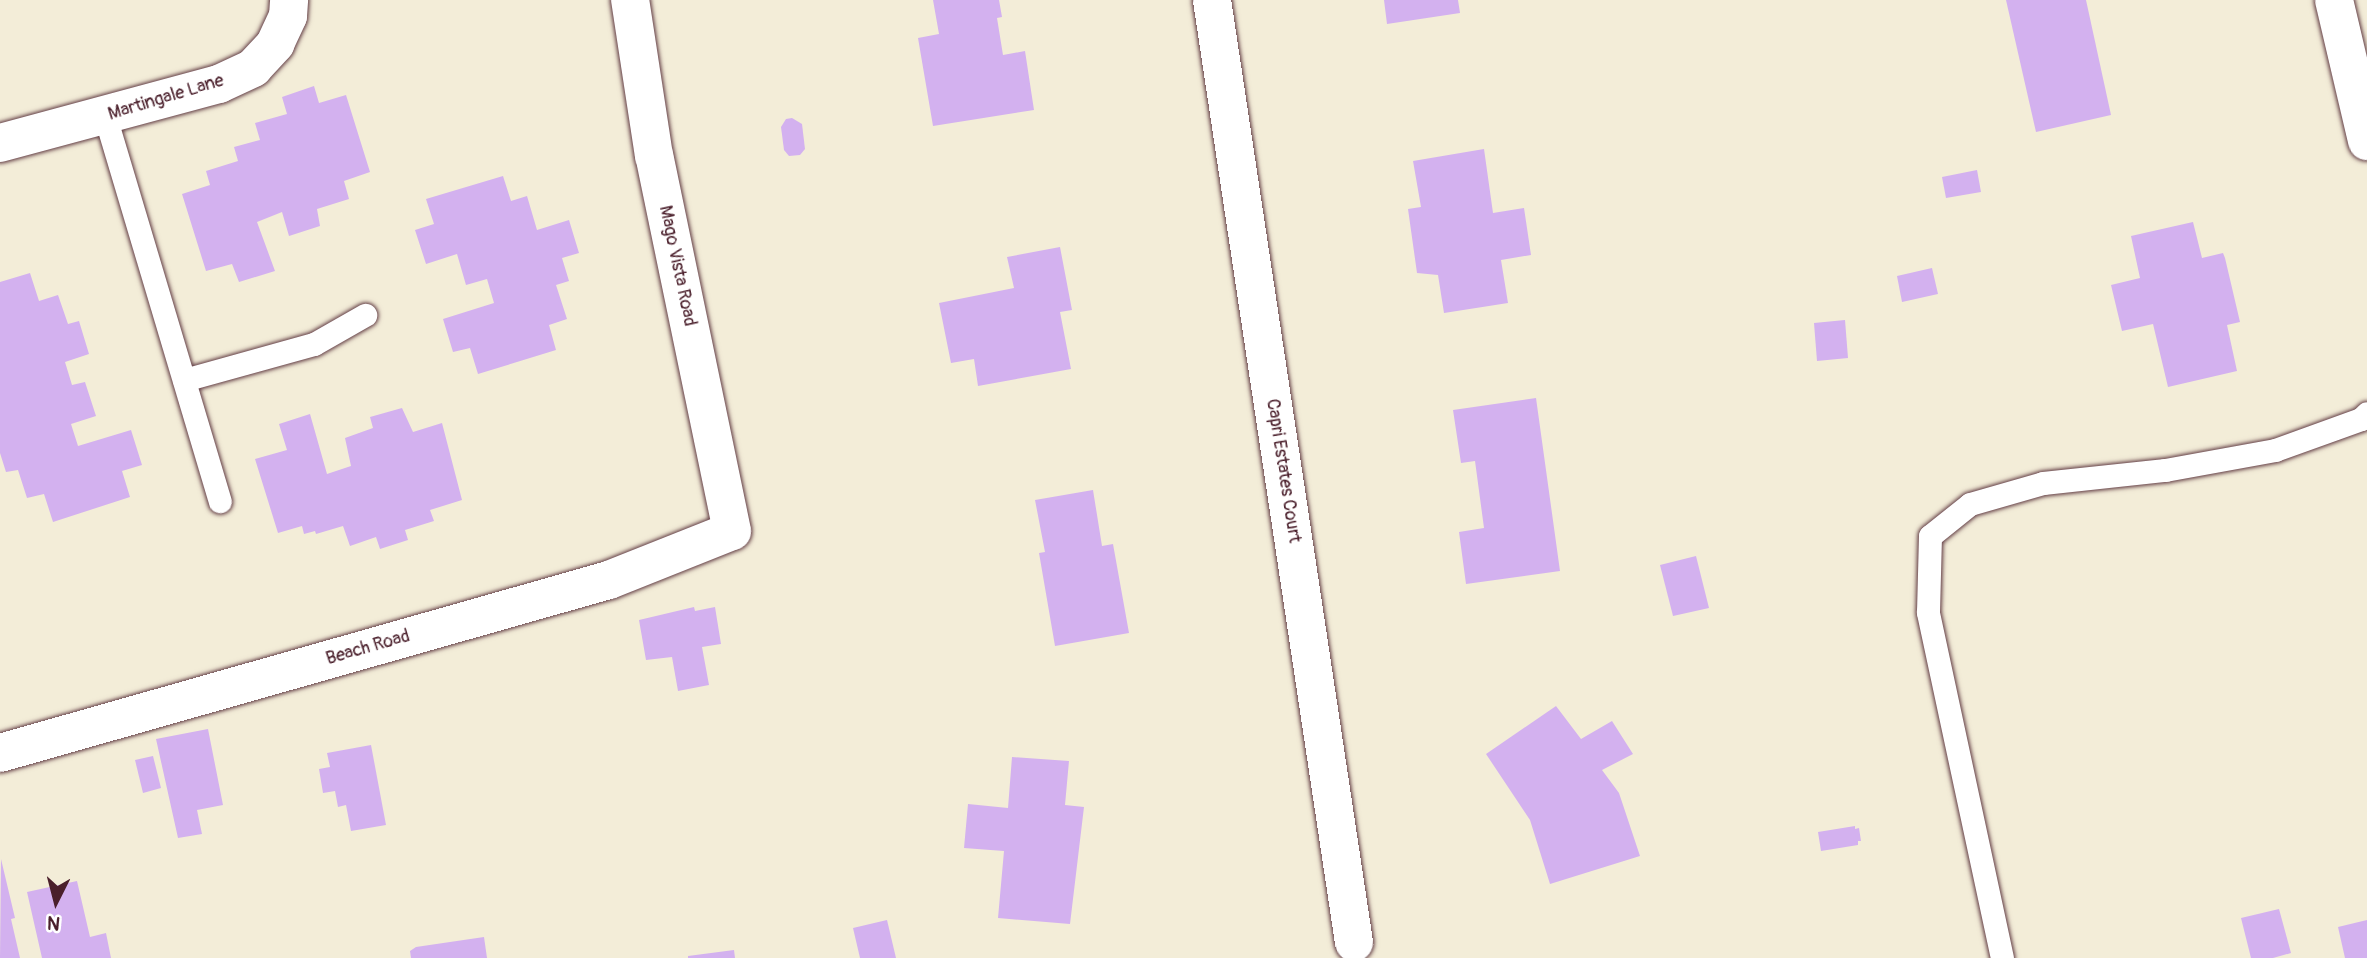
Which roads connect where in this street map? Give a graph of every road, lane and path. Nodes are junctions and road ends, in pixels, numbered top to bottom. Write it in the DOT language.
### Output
graph roads {
  1 [pos="289,0"];
  2 [pos="630,0"];
  3 [pos="1212,0"];
  4 [pos="2334,0"];
  5 [pos="105,116"];
  6 [pos="2367,141"];
  7 [pos="0,143"];
  8 [pos="365,315"];
  9 [pos="184,380"];
  10 [pos="2367,413"];
  11 [pos="220,501"];
  12 [pos="732,531"];
  13 [pos="0,753"];
  14 [pos="1358,950"];
  15 [pos="2002,958"];
  1 -- 5 [label="street, Martingale Lane"];
  2 -- 12 [label="street, Mago Vista Road"];
  3 -- 14 [label="street, Capri Estates Court"];
  4 -- 6 [label="street"];
  5 -- 7 [label="street, Martingale Lane"];
  5 -- 9 [label="lane"];
  8 -- 9 [label="lane"];
  9 -- 11 [label="lane"];
  10 -- 15 [label="lane"];
  12 -- 13 [label="street, Beach Road"];
}
